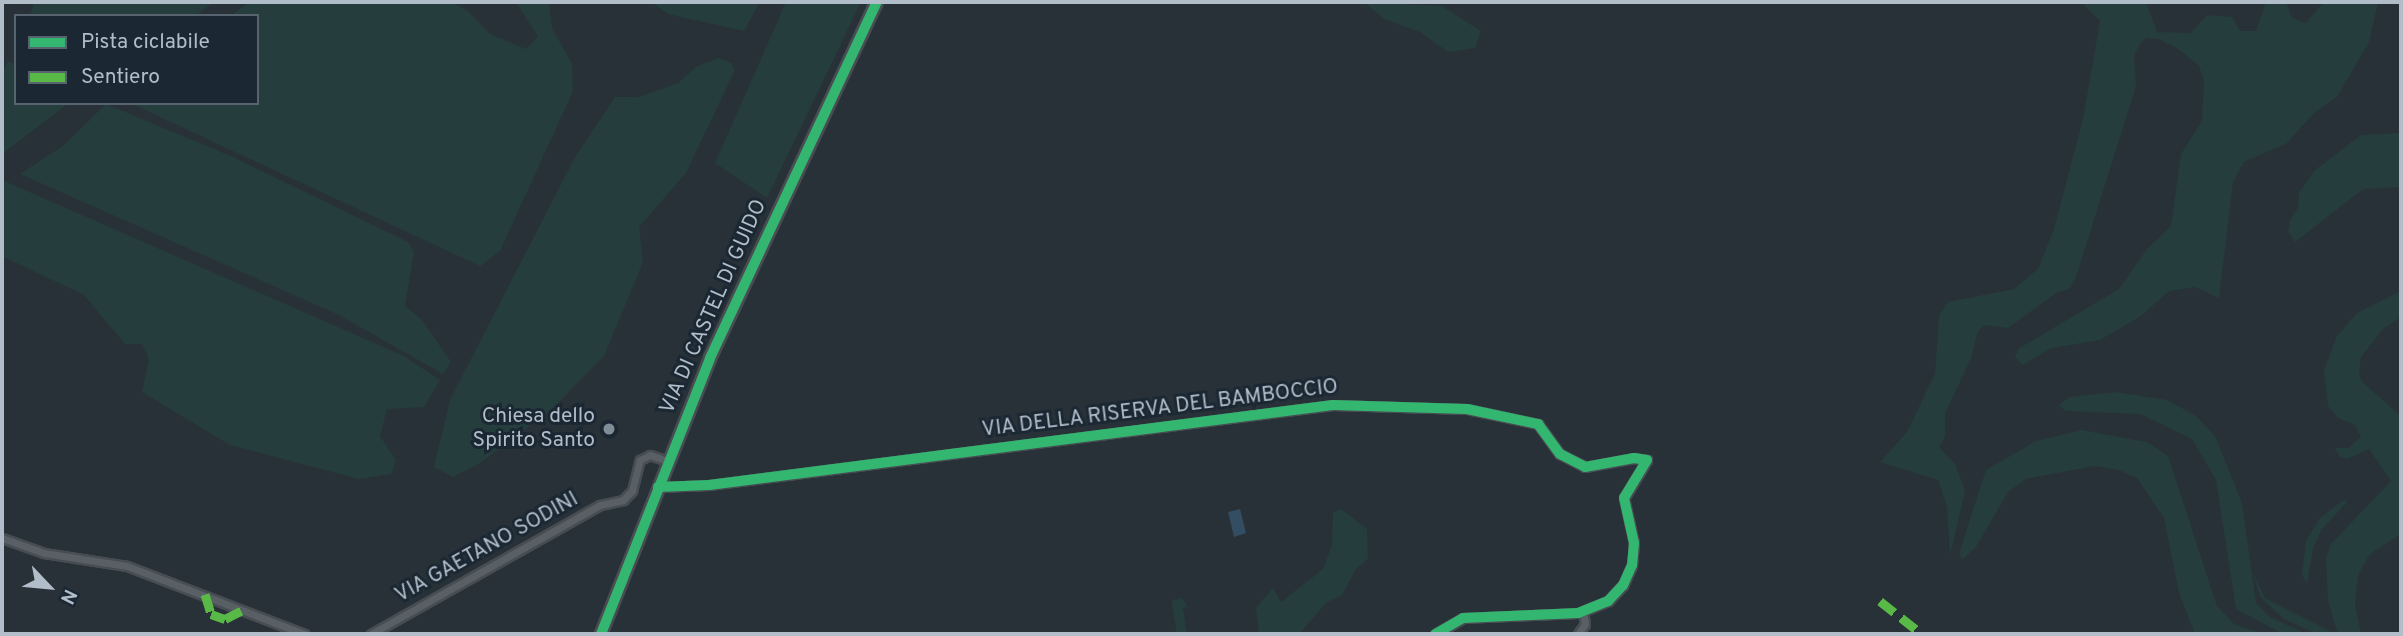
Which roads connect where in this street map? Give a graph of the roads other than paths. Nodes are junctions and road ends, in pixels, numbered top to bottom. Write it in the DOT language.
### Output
graph roads {
  1 [pos="877,2"];
  2 [pos="667,461"];
  3 [pos="658,487"];
  4 [pos="2,538"];
  5 [pos="1583,612"];
  6 [pos="304,634"];
  7 [pos="371,634"];
  8 [pos="601,634"];
  9 [pos="1435,634"];
  10 [pos="1578,634"];
  1 -- 2 [label="street, VIA DI CASTEL DI GUIDO"];
  2 -- 3 [label="street, VIA DI CASTEL DI GUIDO"];
  2 -- 7 [label="street, VIA GAETANO SODINI"];
  3 -- 5 [label="street, VIA DELLA RISERVA DEL BAMBOCCIO"];
  3 -- 8 [label="street, VIA DI CASTEL DI GUIDO"];
  4 -- 6 [label="street"];
  5 -- 9 [label="street"];
  5 -- 10 [label="street"];
}
